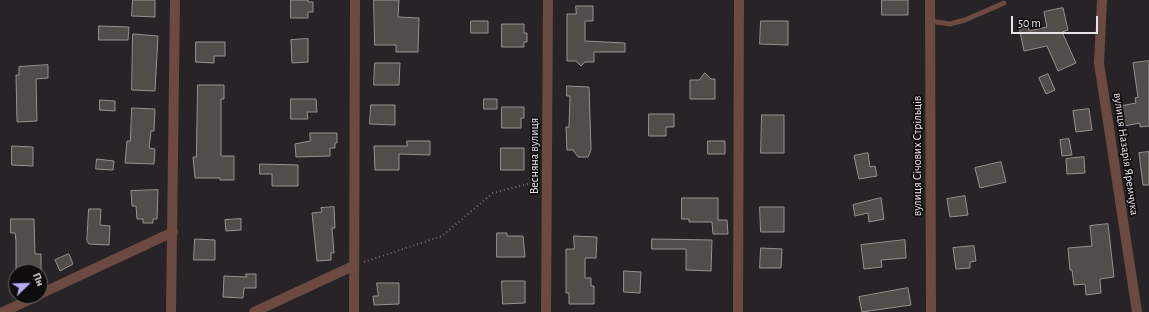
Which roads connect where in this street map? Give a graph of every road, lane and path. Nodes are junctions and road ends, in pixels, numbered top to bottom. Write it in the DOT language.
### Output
graph roads {
  1 [pos="175,0"];
  2 [pos="355,0"];
  3 [pos="548,0"];
  4 [pos="739,0"];
  5 [pos="930,0"];
  6 [pos="1102,0"];
  7 [pos="1004,3"];
  8 [pos="930,21"];
  9 [pos="547,179"];
  10 [pos="173,232"];
  11 [pos="353,266"];
  12 [pos="48,290"];
  13 [pos="20,304"];
  14 [pos="3,312"];
  15 [pos="171,312"];
  16 [pos="254,312"];
  17 [pos="354,312"];
  18 [pos="546,312"];
  19 [pos="738,312"];
  20 [pos="931,312"];
  21 [pos="1136,312"];
  1 -- 10 [label="street"];
  2 -- 11 [label="street"];
  3 -- 9 [label="street, Весняна вулиця"];
  4 -- 19 [label="street"];
  5 -- 8 [label="street, вулиця Січових Стрільців"];
  6 -- 21 [label="street, вулиця Назарія Яремчука"];
  7 -- 8 [label="lane"];
  8 -- 20 [label="street, вулиця Січових Стрільців"];
  9 -- 11 [label="path"];
  9 -- 18 [label="street, Весняна вулиця"];
  10 -- 12 [label="street"];
  10 -- 15 [label="street"];
  11 -- 16 [label="street"];
  11 -- 17 [label="street"];
  13 -- 14 [label="street"];
}
